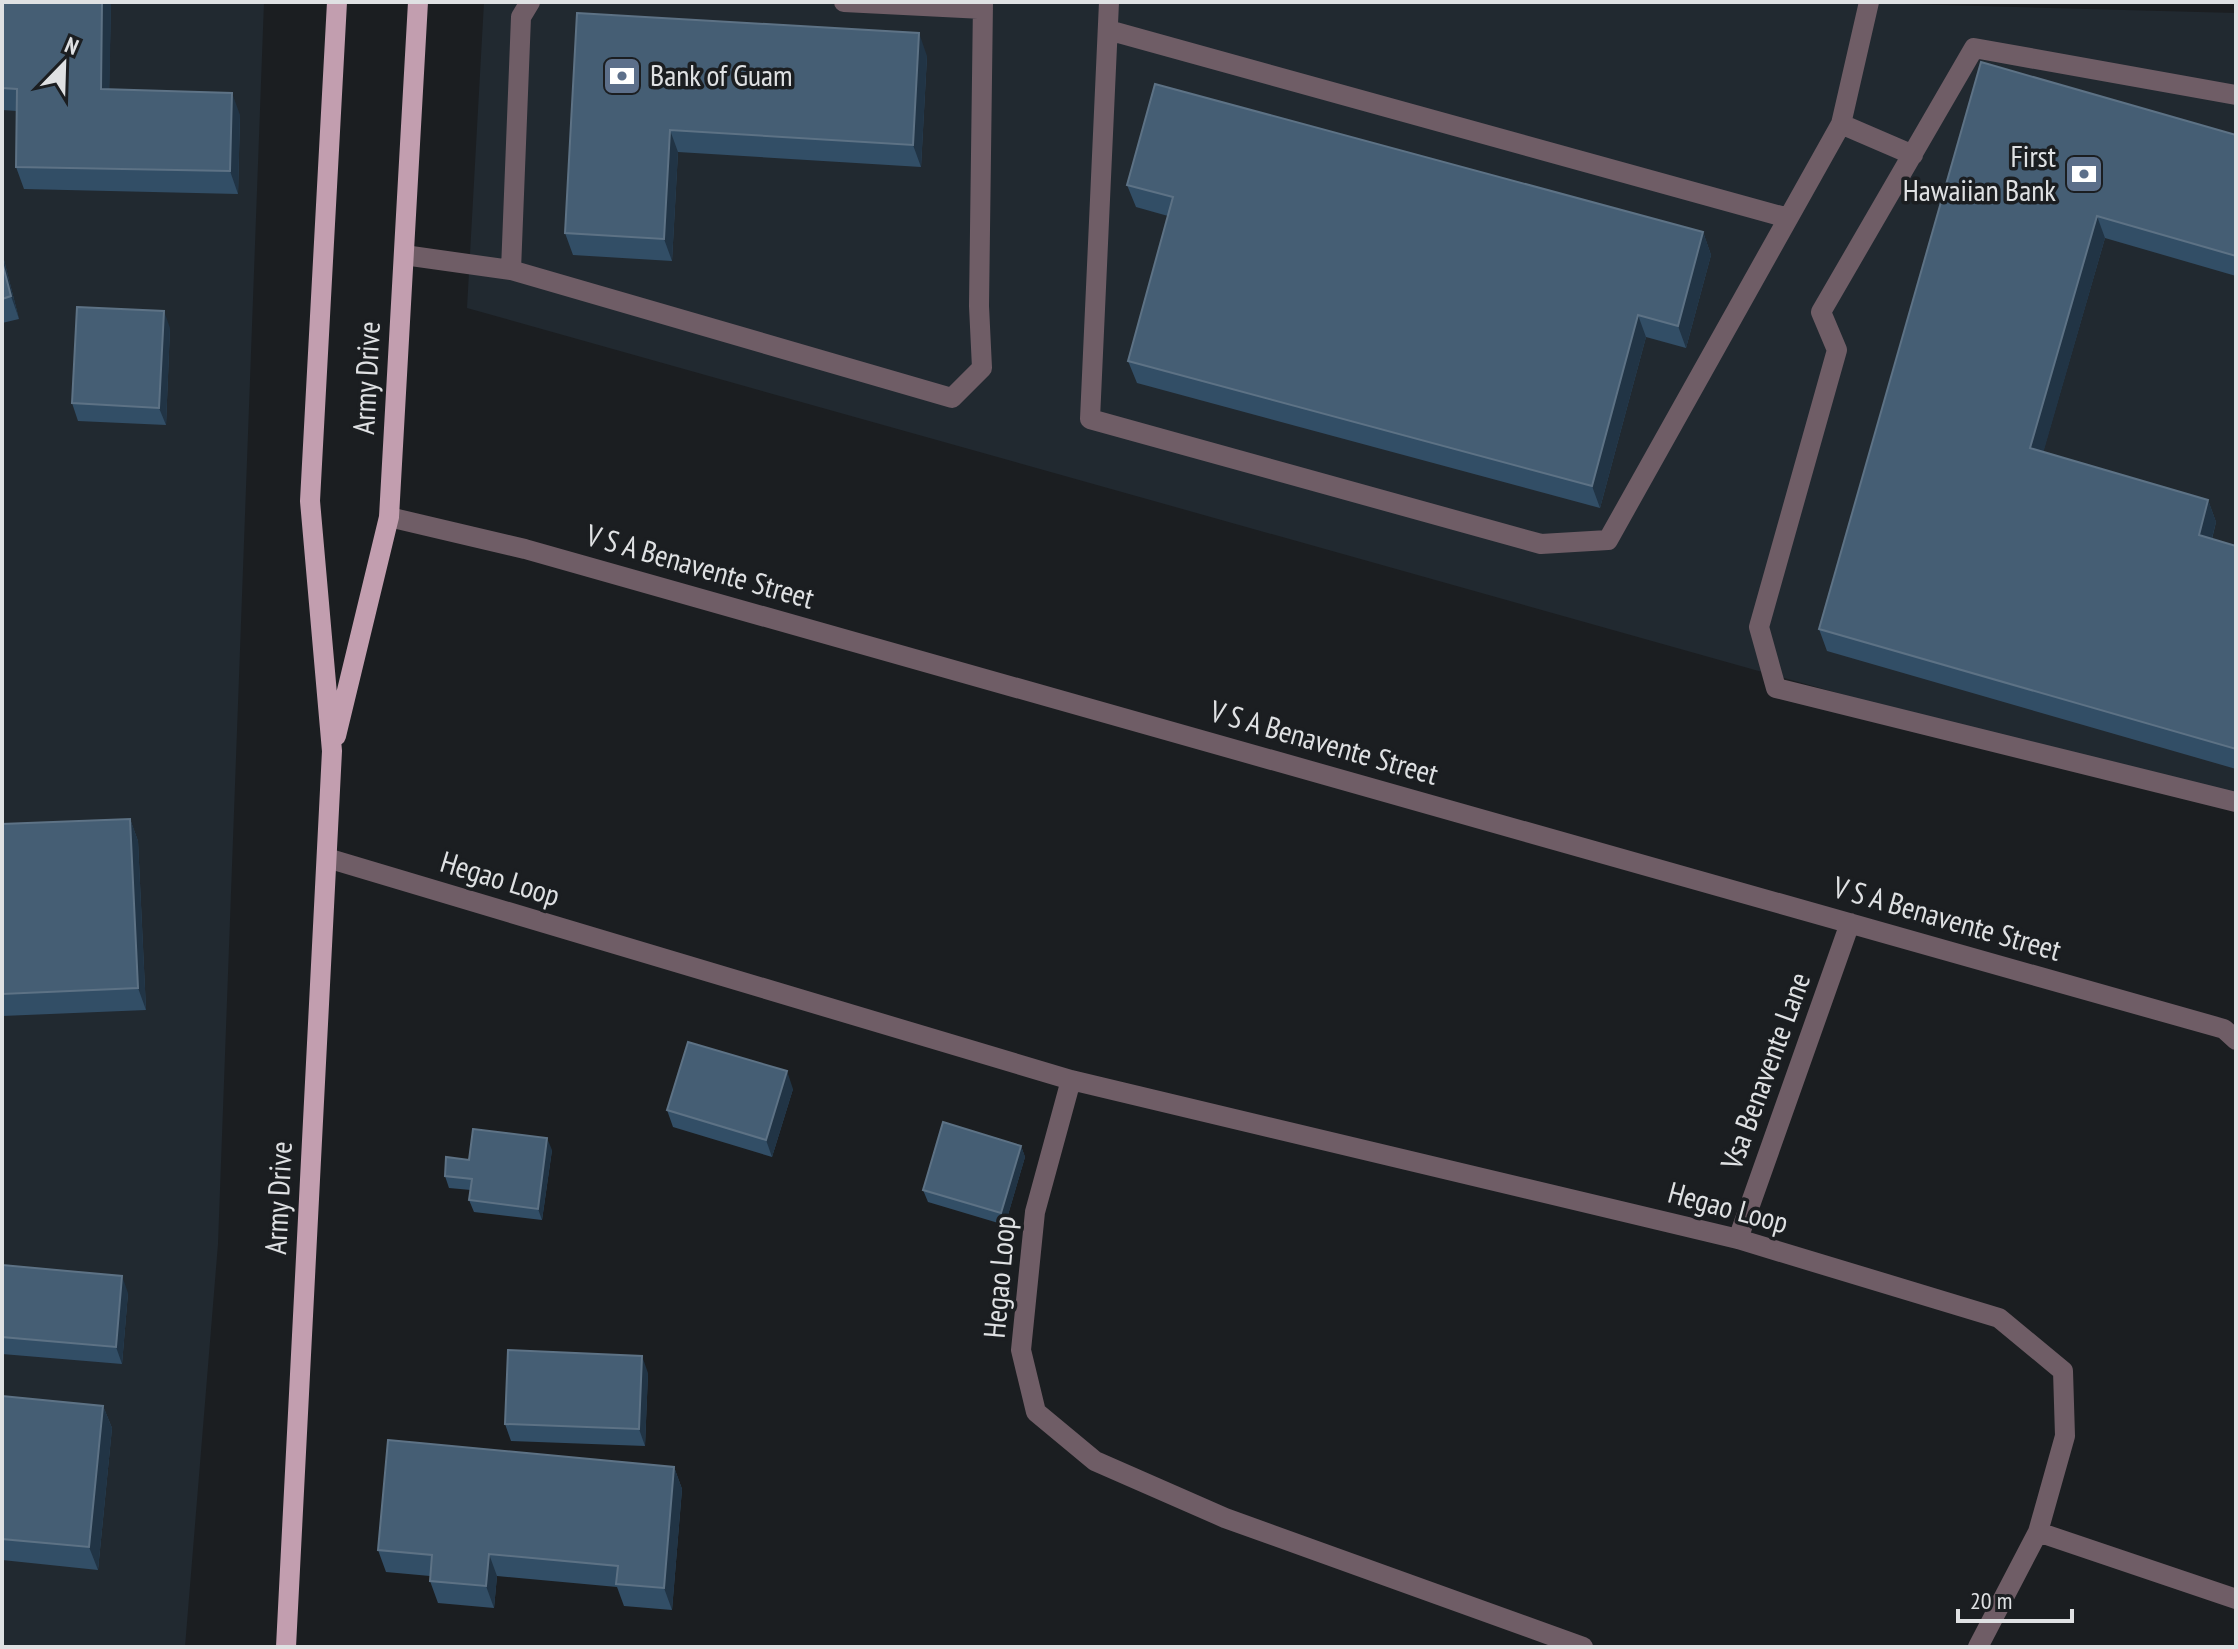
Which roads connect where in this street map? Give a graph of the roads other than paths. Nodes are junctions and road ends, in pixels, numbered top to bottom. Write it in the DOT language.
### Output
graph roads {
  1 [pos="337,2"];
  2 [pos="418,2"];
  3 [pos="530,2"];
  4 [pos="844,2"];
  5 [pos="1109,2"];
  6 [pos="1869,2"];
  7 [pos="983,6"];
  8 [pos="1108,30"];
  9 [pos="2236,95"];
  10 [pos="1841,124"];
  11 [pos="1913,155"];
  12 [pos="1788,218"];
  13 [pos="404,255"];
  14 [pos="511,270"];
  15 [pos="389,517"];
  16 [pos="332,751"];
  17 [pos="2236,802"];
  18 [pos="327,858"];
  19 [pos="1850,923"];
  20 [pos="2236,1040"];
  21 [pos="1071,1080"];
  22 [pos="1738,1239"];
  23 [pos="2038,1532"];
  24 [pos="2236,1599"];
  25 [pos="286,1647"];
  26 [pos="1583,1647"];
  27 [pos="1978,1647"];
  1 -- 16 [label="main road, Army Drive"];
  2 -- 13 [label="main road, Army Drive"];
  3 -- 14 [label="street"];
  4 -- 7 [label="street"];
  5 -- 8 [label="street"];
  6 -- 10 [label="street"];
  7 -- 14 [label="street"];
  8 -- 12 [label="street"];
  8 -- 12 [label="street"];
  9 -- 11 [label="street"];
  10 -- 11 [label="street"];
  10 -- 12 [label="street"];
  11 -- 17 [label="street"];
  13 -- 14 [label="street"];
  13 -- 15 [label="main road, Army Drive"];
  15 -- 16 [label="main road, Army Drive"];
  15 -- 19 [label="street, V S A Benavente Street"];
  16 -- 18 [label="main road, Army Drive"];
  18 -- 21 [label="street, Hegao Loop"];
  18 -- 25 [label="main road, Army Drive"];
  19 -- 20 [label="street, V S A Benavente Street"];
  19 -- 22 [label="street, Vsa Benavente Lane"];
  21 -- 22 [label="street, Hegao Loop"];
  21 -- 26 [label="street, Hegao Loop"];
  22 -- 23 [label="street, Hegao Loop"];
  23 -- 24 [label="street"];
  23 -- 27 [label="street, Hegao Loop"];
}
